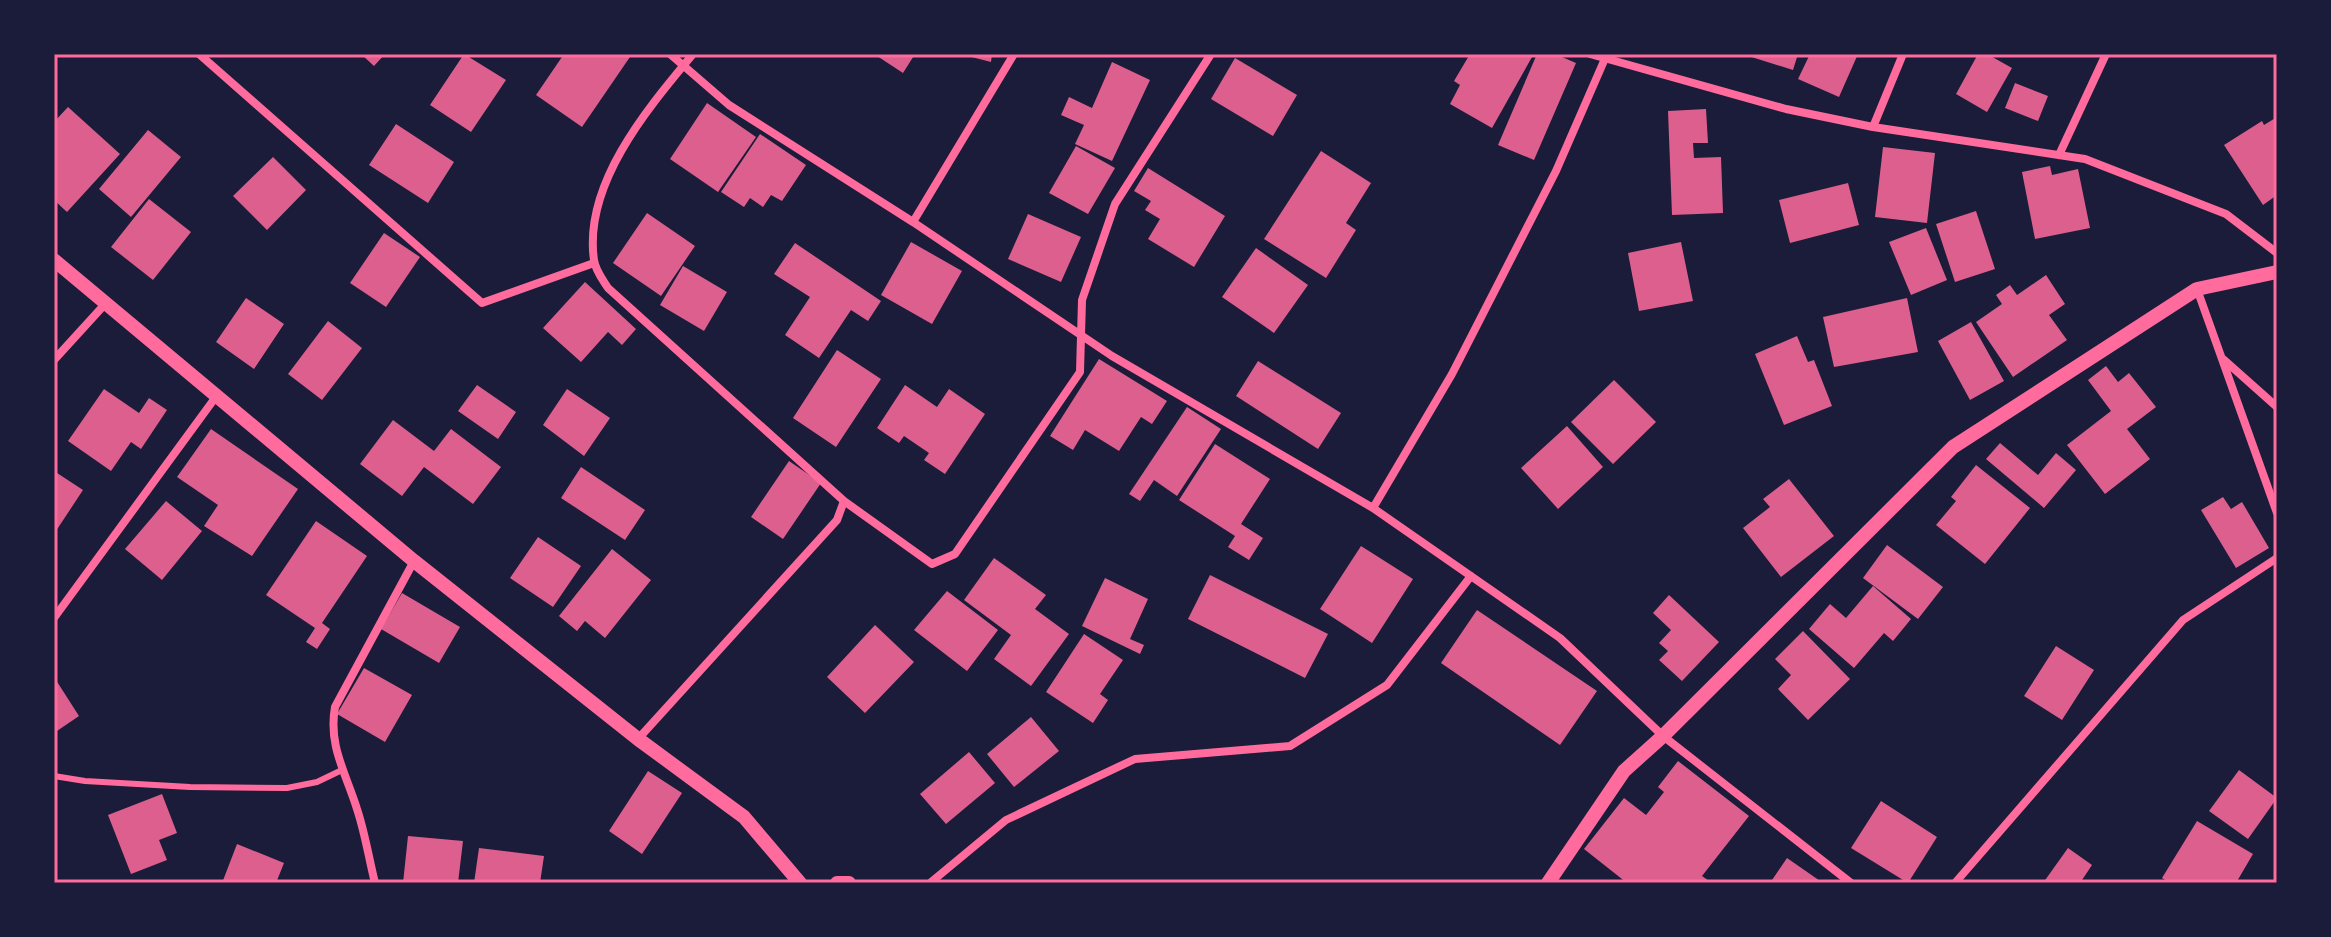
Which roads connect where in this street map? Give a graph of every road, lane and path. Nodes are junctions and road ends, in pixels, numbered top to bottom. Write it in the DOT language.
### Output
graph roads {
  1 [pos="199,54"];
  2 [pos="670,54"];
  3 [pos="693,54"];
  4 [pos="1014,54"];
  5 [pos="1211,54"];
  6 [pos="1590,54"];
  7 [pos="1903,54"];
  8 [pos="2106,54"];
  9 [pos="1606,57"];
  10 [pos="684,65"];
  11 [pos="1873,127"];
  12 [pos="2059,155"];
  13 [pos="913,222"];
  14 [pos="2277,253"];
  15 [pos="54,260"];
  16 [pos="594,263"];
  17 [pos="2277,272"];
  18 [pos="2197,289"];
  19 [pos="106,303"];
  20 [pos="1081,334"];
  21 [pos="2222,359"];
  22 [pos="54,360"];
  23 [pos="215,398"];
  24 [pos="2277,407"];
  25 [pos="844,501"];
  26 [pos="1373,508"];
  27 [pos="2277,513"];
  28 [pos="2277,558"];
  29 [pos="414,561"];
  30 [pos="1471,576"];
  31 [pos="54,618"];
  32 [pos="1663,736"];
  33 [pos="638,739"];
  34 [pos="342,770"];
  35 [pos="54,776"];
  36 [pos="375,883"];
  37 [pos="800,883"];
  38 [pos="837,883"];
  39 [pos="849,883"];
  40 [pos="930,883"];
  41 [pos="1548,883"];
  42 [pos="1851,883"];
  43 [pos="1955,883"];
  1 -- 16 [label="street"];
  2 -- 10 [label="street"];
  3 -- 10 [label="street"];
  4 -- 13 [label="street"];
  5 -- 20 [label="street"];
  6 -- 9 [label="street"];
  7 -- 11 [label="street"];
  8 -- 12 [label="street"];
  9 -- 11 [label="street"];
  9 -- 26 [label="street"];
  10 -- 13 [label="street"];
  10 -- 16 [label="street"];
  11 -- 12 [label="street"];
  12 -- 14 [label="street"];
  13 -- 20 [label="street"];
  15 -- 19 [label="street"];
  16 -- 25 [label="street"];
  17 -- 18 [label="street"];
  18 -- 21 [label="street"];
  18 -- 32 [label="street"];
  19 -- 22 [label="street"];
  19 -- 23 [label="street"];
  20 -- 25 [label="street"];
  20 -- 26 [label="street"];
  21 -- 24 [label="street"];
  21 -- 27 [label="street"];
  23 -- 29 [label="street"];
  23 -- 31 [label="street"];
  25 -- 33 [label="street"];
  26 -- 30 [label="street"];
  28 -- 43 [label="street"];
  29 -- 33 [label="street"];
  29 -- 34 [label="street"];
  30 -- 32 [label="street"];
  30 -- 40 [label="street"];
  32 -- 41 [label="street"];
  32 -- 42 [label="street"];
  33 -- 37 [label="street"];
  34 -- 35 [label="lane"];
  34 -- 36 [label="street"];
  38 -- 39 [label="street"];
}
